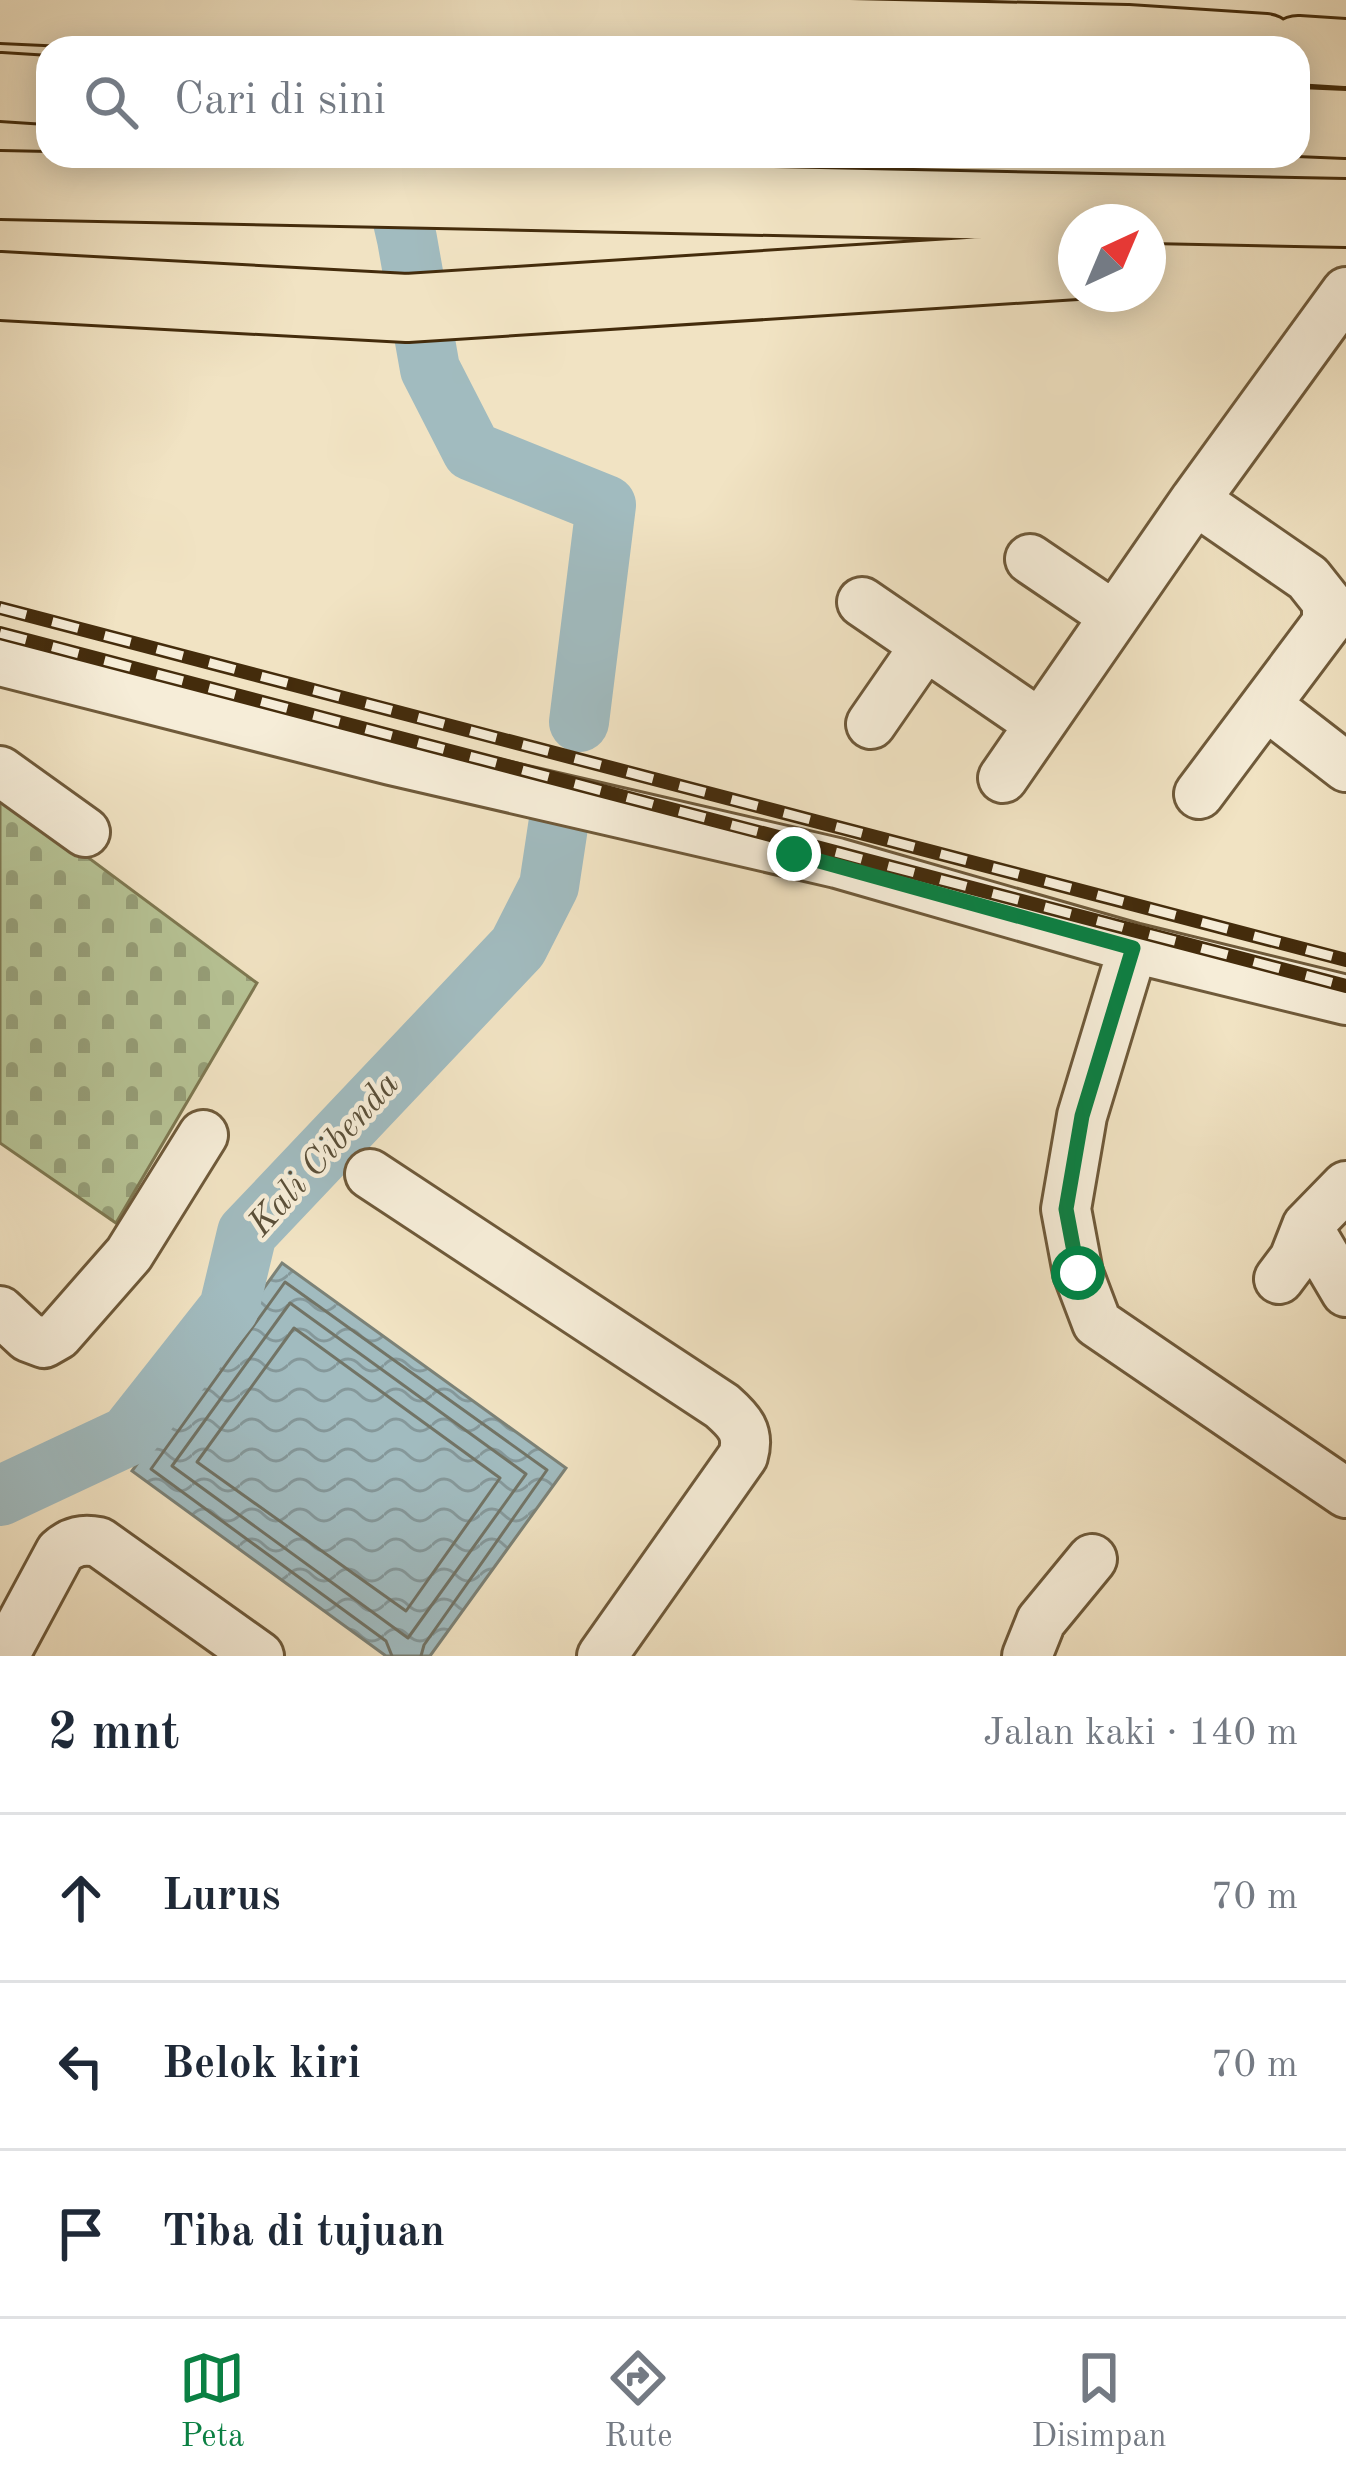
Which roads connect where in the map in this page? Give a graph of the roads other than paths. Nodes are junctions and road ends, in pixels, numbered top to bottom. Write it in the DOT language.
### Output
graph roads {
  1 [pos="572,0"];
  2 [pos="0,9"];
  3 [pos="850,33"];
  4 [pos="988,36"];
  5 [pos="1310,51"];
  6 [pos="1346,53"];
  7 [pos="0,87"];
  8 [pos="36,89"];
  9 [pos="1310,122"];
  10 [pos="1346,124"];
  11 [pos="0,185"];
  12 [pos="1346,213"];
  13 [pos="1346,233"];
  14 [pos="1166,254"];
  15 [pos="1058,266"];
  16 [pos="0,286"];
  17 [pos="1346,292"];
  18 [pos="1195,500"];
  19 [pos="1030,559"];
  20 [pos="862,602"];
  21 [pos="1114,616"];
  22 [pos="926,646"];
  23 [pos="0,661"];
  24 [pos="1266,704"];
  25 [pos="871,724"];
  26 [pos="1040,724"];
  27 [pos="1346,767"];
  28 [pos="0,771"];
  29 [pos="1003,778"];
  30 [pos="1199,794"];
  31 [pos="85,832"];
  32 [pos="1133,948"];
  33 [pos="1346,1000"];
  34 [pos="203,1135"];
  35 [pos="370,1174"];
  36 [pos="1346,1186"];
  37 [pos="1307,1226"];
  38 [pos="1280,1280"];
  39 [pos="1346,1292"];
  40 [pos="0,1311"];
  41 [pos="1346,1492"];
  42 [pos="1092,1558"];
  43 [pos="249,1653"];
  44 [pos="4,1656"];
  45 [pos="602,1656"];
  46 [pos="1027,1656"];
  1 -- 3 [label="highway"];
  2 -- 3 [label="highway"];
  3 -- 4 [label="highway"];
  5 -- 6 [label="highway"];
  7 -- 8 [label="highway"];
  9 -- 10 [label="highway"];
  11 -- 12 [label="highway"];
  13 -- 14 [label="highway"];
  15 -- 16 [label="highway"];
  17 -- 18 [label="street"];
  18 -- 21 [label="street"];
  18 -- 24 [label="street"];
  19 -- 21 [label="street"];
  20 -- 22 [label="street"];
  21 -- 26 [label="street"];
  22 -- 25 [label="street"];
  22 -- 26 [label="street"];
  23 -- 32 [label="street"];
  24 -- 27 [label="street"];
  24 -- 30 [label="street"];
  26 -- 29 [label="street"];
  28 -- 31 [label="street"];
  32 -- 33 [label="street"];
  32 -- 41 [label="street"];
  34 -- 40 [label="street"];
  35 -- 45 [label="street"];
  36 -- 37 [label="street"];
  37 -- 38 [label="street"];
  37 -- 39 [label="street"];
  42 -- 46 [label="street"];
  43 -- 44 [label="street"];
}
